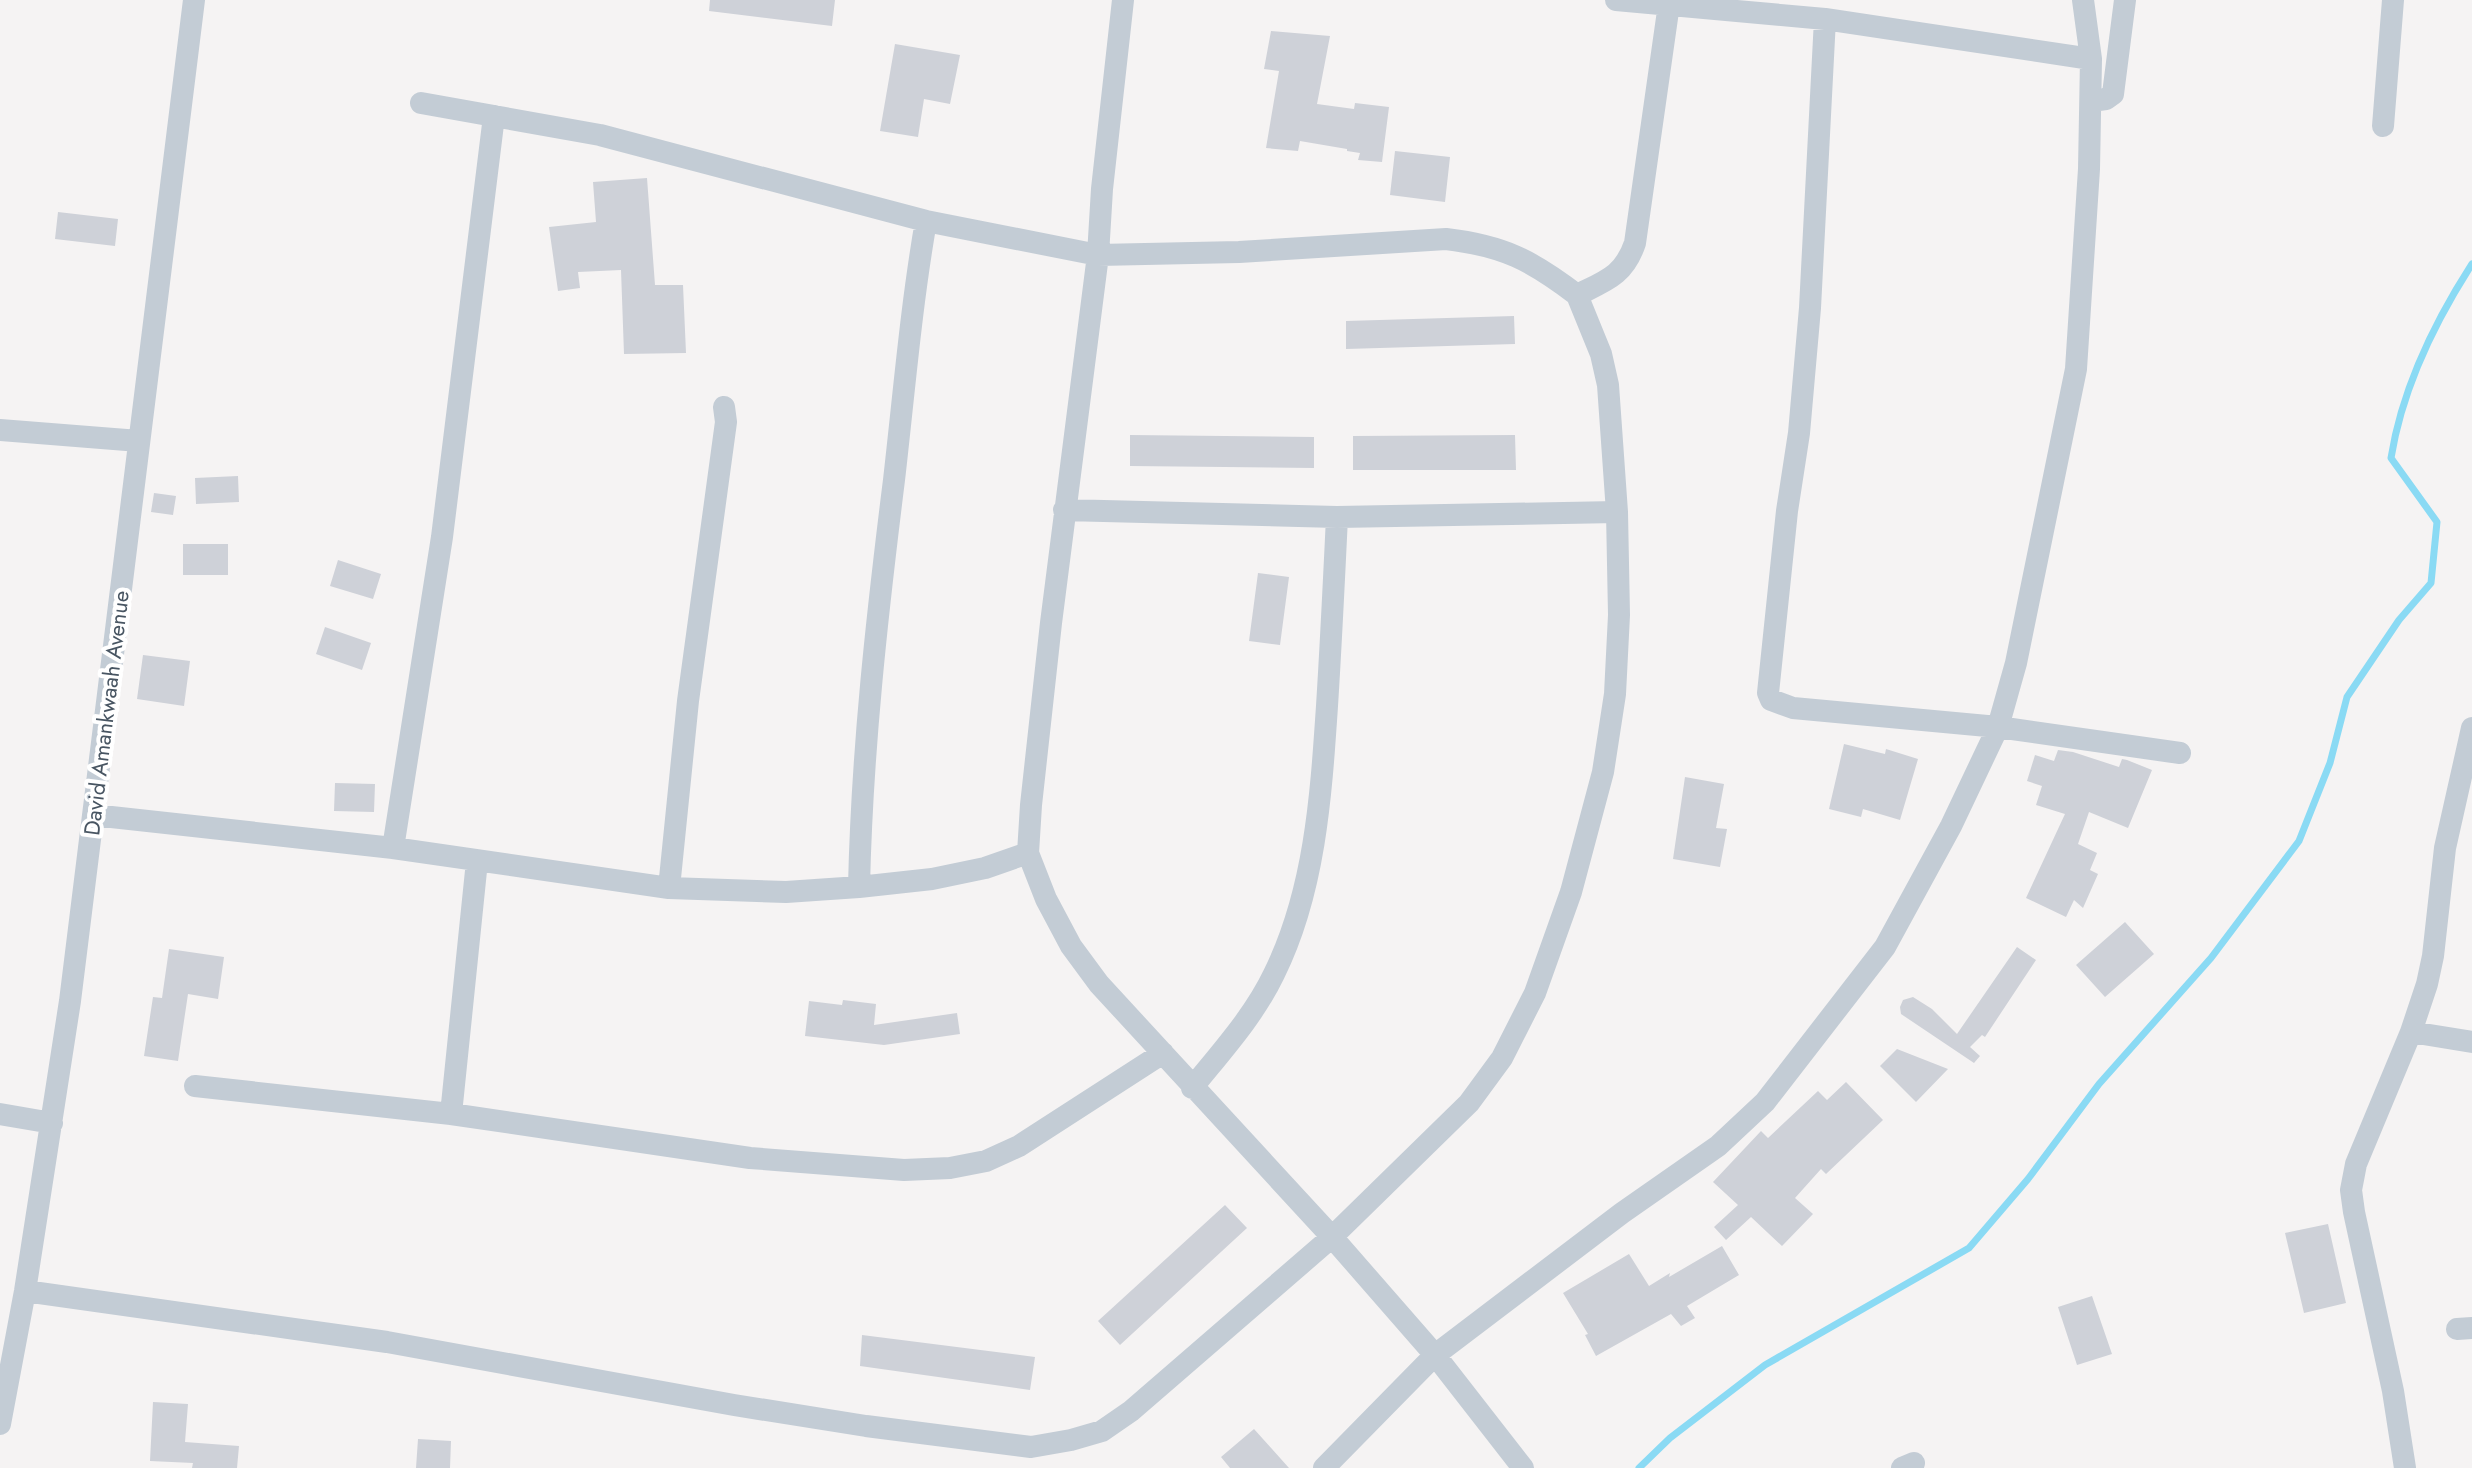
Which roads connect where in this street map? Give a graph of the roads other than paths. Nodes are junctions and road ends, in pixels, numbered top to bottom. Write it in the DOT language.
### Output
graph roads {
  1 [pos="194,0"];
  2 [pos="1123,0"];
  3 [pos="1616,0"];
  4 [pos="2083,0"];
  5 [pos="2125,0"];
  6 [pos="2393,0"];
  7 [pos="1669,4"];
  8 [pos="1825,19"];
  9 [pos="2091,59"];
  10 [pos="2091,101"];
  11 [pos="421,103"];
  12 [pos="494,116"];
  13 [pos="2383,126"];
  14 [pos="926,221"];
  15 [pos="1098,255"];
  16 [pos="1577,295"];
  17 [pos="724,407"];
  18 [pos="0,430"];
  19 [pos="139,441"];
  20 [pos="1064,510"];
  21 [pos="1617,512"];
  22 [pos="1337,517"];
  23 [pos="1998,727"];
  24 [pos="2472,728"];
  25 [pos="2180,753"];
  26 [pos="93,815"];
  27 [pos="393,848"];
  28 [pos="1028,853"];
  29 [pos="477,861"];
  30 [pos="859,887"];
  31 [pos="669,888"];
  32 [pos="2411,1032"];
  33 [pos="2472,1042"];
  34 [pos="1163,1053"];
  35 [pos="195,1086"];
  36 [pos="1192,1088"];
  37 [pos="0,1114"];
  38 [pos="451,1114"];
  39 [pos="52,1123"];
  40 [pos="1332,1237"];
  41 [pos="25,1291"];
  42 [pos="1435,1355"];
  43 [pos="0,1424"];
  44 [pos="1324,1468"];
  45 [pos="1523,1468"];
  46 [pos="2405,1468"];
  1 -- 19 [label="street, David Amankwaah Avenue"];
  2 -- 15 [label="street"];
  3 -- 7 [label="street"];
  4 -- 9 [label="street"];
  5 -- 10 [label="street"];
  6 -- 13 [label="street"];
  7 -- 8 [label="street"];
  7 -- 16 [label="street"];
  8 -- 9 [label="street"];
  8 -- 23 [label="street"];
  9 -- 10 [label="street"];
  10 -- 23 [label="street"];
  11 -- 12 [label="street"];
  12 -- 14 [label="street"];
  12 -- 27 [label="street"];
  14 -- 15 [label="street"];
  14 -- 30 [label="street"];
  15 -- 16 [label="street"];
  15 -- 20 [label="street"];
  16 -- 21 [label="street"];
  17 -- 31 [label="street"];
  18 -- 19 [label="street"];
  19 -- 26 [label="street, David Amankwaah Avenue"];
  20 -- 22 [label="street"];
  20 -- 28 [label="street"];
  21 -- 22 [label="street"];
  21 -- 40 [label="street"];
  22 -- 36 [label="street"];
  23 -- 25 [label="street"];
  23 -- 42 [label="street"];
  24 -- 32 [label="street"];
  26 -- 27 [label="street"];
  26 -- 39 [label="street, David Amankwaah Avenue"];
  27 -- 29 [label="street"];
  28 -- 30 [label="street"];
  28 -- 34 [label="street"];
  29 -- 31 [label="street"];
  29 -- 38 [label="street"];
  30 -- 31 [label="street"];
  32 -- 33 [label="street"];
  32 -- 46 [label="street"];
  34 -- 36 [label="street"];
  34 -- 38 [label="street"];
  35 -- 38 [label="street"];
  36 -- 40 [label="street"];
  37 -- 39 [label="street"];
  39 -- 41 [label="street, David Amankwaah Avenue"];
  40 -- 41 [label="street"];
  40 -- 42 [label="street"];
  41 -- 43 [label="street, David Amankwaah Avenue"];
  42 -- 44 [label="street"];
  42 -- 45 [label="street"];
}
